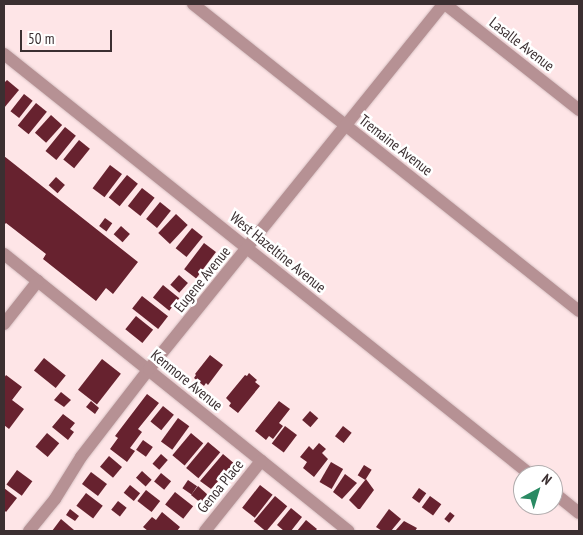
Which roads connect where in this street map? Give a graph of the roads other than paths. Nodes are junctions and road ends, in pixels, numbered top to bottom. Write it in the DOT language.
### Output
graph roads {
  1 [pos="192,4"];
  2 [pos="444,4"];
  3 [pos="4,54"];
  4 [pos="579,110"];
  5 [pos="346,126"];
  6 [pos="248,249"];
  7 [pos="4,254"];
  8 [pos="38,281"];
  9 [pos="579,311"];
  10 [pos="4,324"];
  11 [pos="149,369"];
  12 [pos="261,461"];
  13 [pos="518,465"];
  14 [pos="563,500"];
  15 [pos="579,513"];
  16 [pos="29,531"];
  17 [pos="205,531"];
  18 [pos="349,531"];
  1 -- 5 [label="street, Tremaine Avenue"];
  2 -- 4 [label="street, Lasalle Avenue"];
  2 -- 5 [label="street, Eugene Avenue"];
  3 -- 6 [label="street, West Hazeltine Avenue"];
  5 -- 6 [label="street, Eugene Avenue"];
  5 -- 9 [label="street, Tremaine Avenue"];
  6 -- 11 [label="street, Eugene Avenue"];
  6 -- 13 [label="street, West Hazeltine Avenue"];
  7 -- 8 [label="street, Kenmore Avenue"];
  8 -- 10 [label="street"];
  8 -- 11 [label="street, Kenmore Avenue"];
  11 -- 12 [label="street, Kenmore Avenue"];
  11 -- 16 [label="street, Eugene Avenue"];
  12 -- 17 [label="street, Genoa Place"];
  12 -- 18 [label="street, Kenmore Avenue"];
  14 -- 15 [label="street"];
}
